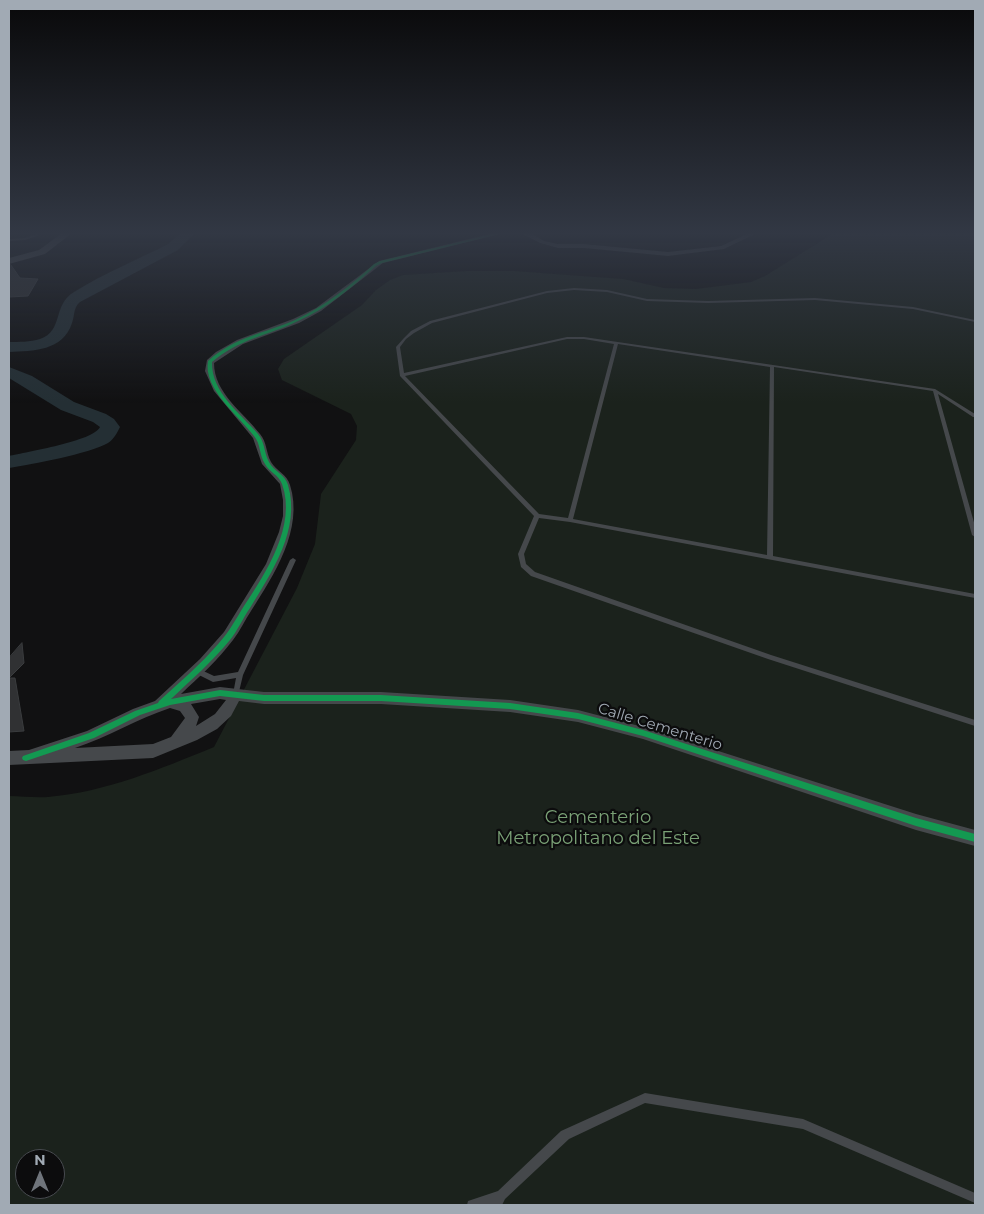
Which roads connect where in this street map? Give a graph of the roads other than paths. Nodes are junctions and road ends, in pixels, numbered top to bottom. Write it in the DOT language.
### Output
graph roads {
  1 [pos="346,290"];
  2 [pos="568,290"];
  3 [pos="585,290"];
  4 [pos="975,321"];
  5 [pos="616,344"];
  6 [pos="772,367"];
  7 [pos="402,375"];
  8 [pos="935,390"];
  9 [pos="975,416"];
  10 [pos="537,516"];
  11 [pos="570,520"];
  12 [pos="975,535"];
  13 [pos="770,558"];
  14 [pos="293,560"];
  15 [pos="975,596"];
  16 [pos="197,671"];
  17 [pos="240,675"];
  18 [pos="236,694"];
  19 [pos="164,704"];
  20 [pos="975,723"];
  21 [pos="173,744"];
  22 [pos="9,758"];
  23 [pos="26,758"];
  24 [pos="975,838"];
  25 [pos="502,1195"];
  26 [pos="975,1198"];
  27 [pos="472,1205"];
  28 [pos="496,1205"];
  1 -- 16 [label="street"];
  2 -- 7 [label="lane"];
  3 -- 4 [label="lane"];
  5 -- 6 [label="lane"];
  5 -- 7 [label="lane"];
  5 -- 11 [label="lane"];
  6 -- 8 [label="lane"];
  6 -- 13 [label="lane"];
  7 -- 10 [label="lane"];
  8 -- 9 [label="lane"];
  8 -- 12 [label="lane"];
  10 -- 11 [label="lane"];
  10 -- 20 [label="lane"];
  11 -- 13 [label="lane"];
  13 -- 15 [label="lane"];
  14 -- 17 [label="lane"];
  16 -- 17 [label="lane"];
  16 -- 19 [label="street"];
  17 -- 18 [label="lane"];
  18 -- 19 [label="street, Calle Cementerio"];
  18 -- 21 [label="street"];
  18 -- 24 [label="street, Calle Cementerio"];
  19 -- 21 [label="street"];
  19 -- 23 [label="street"];
  21 -- 23 [label="street"];
  22 -- 23 [label="street"];
  25 -- 26 [label="lane"];
  25 -- 27 [label="lane"];
  25 -- 28 [label="lane"];
}
